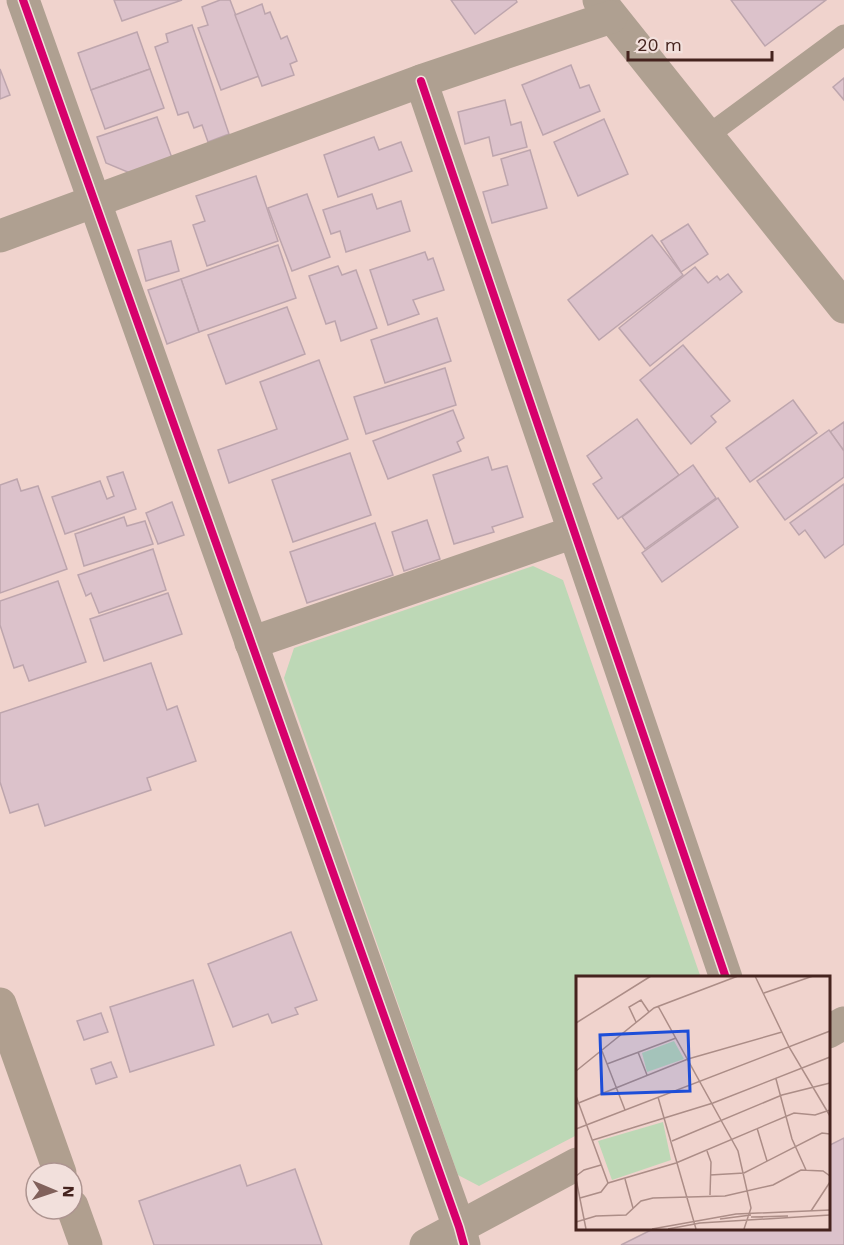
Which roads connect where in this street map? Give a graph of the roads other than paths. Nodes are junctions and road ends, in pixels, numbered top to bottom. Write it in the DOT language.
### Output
graph roads {
  1 [pos="23,0"];
  2 [pos="605,8"];
  3 [pos="844,35"];
  4 [pos="421,81"];
  5 [pos="707,136"];
  6 [pos="95,202"];
  7 [pos="0,236"];
  8 [pos="844,307"];
  9 [pos="574,532"];
  10 [pos="252,643"];
  11 [pos="725,976"];
  12 [pos="0,1004"];
  13 [pos="844,1023"];
  14 [pos="829,1031"];
  15 [pos="56,1161"];
  16 [pos="576,1165"];
  17 [pos="77,1221"];
  18 [pos="461,1236"];
  19 [pos="86,1245"];
  20 [pos="426,1245"];
  1 -- 6 [label="street"];
  2 -- 4 [label="street"];
  2 -- 5 [label="street"];
  3 -- 5 [label="lane"];
  4 -- 6 [label="street"];
  4 -- 9 [label="street"];
  5 -- 8 [label="street"];
  6 -- 7 [label="street"];
  6 -- 10 [label="street"];
  9 -- 10 [label="street"];
  9 -- 11 [label="street"];
  10 -- 18 [label="street"];
  12 -- 15 [label="street"];
  13 -- 14 [label="street"];
  16 -- 18 [label="street"];
  17 -- 19 [label="street"];
  18 -- 20 [label="street"];
}
